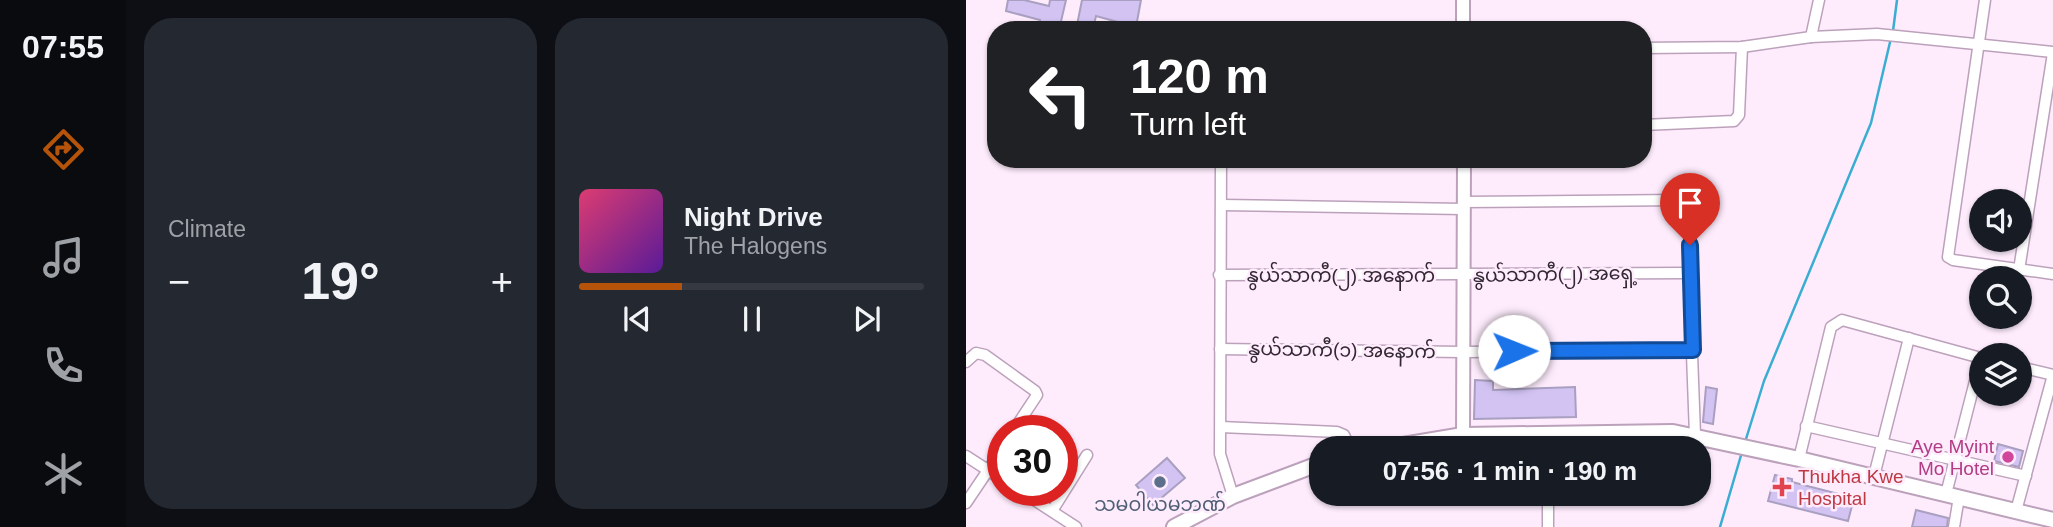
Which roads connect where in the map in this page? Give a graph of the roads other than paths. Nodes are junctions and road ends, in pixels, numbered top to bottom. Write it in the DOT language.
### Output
graph roads {
  1 [pos="1463,0"];
  2 [pos="1819,0"];
  3 [pos="1985,0"];
  4 [pos="1463,21"];
  5 [pos="1811,37"];
  6 [pos="1978,44"];
  7 [pos="1742,47"];
  8 [pos="1652,48"];
  9 [pos="2053,53"];
  10 [pos="1652,125"];
  11 [pos="1221,168"];
  12 [pos="1464,168"];
  13 [pos="1222,205"];
  14 [pos="1463,206"];
  15 [pos="1992,266"];
  16 [pos="2020,266"];
  17 [pos="2032,272"];
  18 [pos="1689,273"];
  19 [pos="2053,274"];
  20 [pos="1219,275"];
  21 [pos="1463,275"];
  22 [pos="1909,338"];
  23 [pos="1220,349"];
  24 [pos="1693,350"];
  25 [pos="1463,352"];
  26 [pos="1969,355"];
  27 [pos="966,362"];
  28 [pos="2032,370"];
  29 [pos="2053,375"];
  30 [pos="1969,403"];
  31 [pos="1024,415"];
  32 [pos="1806,426"];
  33 [pos="1221,427"];
  34 [pos="1463,435"];
  35 [pos="1695,435"];
  36 [pos="1344,436"];
  37 [pos="1457,436"];
  38 [pos="1477,436"];
  39 [pos="1618,436"];
  40 [pos="1882,443"];
  41 [pos="1087,455"];
  42 [pos="966,456"];
  43 [pos="1799,459"];
  44 [pos="1954,459"];
  45 [pos="1309,468"];
  46 [pos="987,469"];
  47 [pos="987,472"];
  48 [pos="2026,476"];
  49 [pos="1874,477"];
  50 [pos="1233,496"];
  51 [pos="1952,496"];
  52 [pos="966,503"];
  53 [pos="1044,506"];
  54 [pos="1548,506"];
  55 [pos="1052,511"];
  56 [pos="2016,511"];
  57 [pos="2053,520"];
  58 [pos="2032,521"];
  59 [pos="1076,527"];
  60 [pos="1174,527"];
  61 [pos="1548,527"];
  62 [pos="1954,527"];
  1 -- 4 [label="street"];
  2 -- 5 [label="street"];
  3 -- 6 [label="street"];
  5 -- 6 [label="street"];
  5 -- 7 [label="street"];
  6 -- 9 [label="street"];
  6 -- 15 [label="street"];
  7 -- 8 [label="street"];
  7 -- 10 [label="street"];
  9 -- 16 [label="street"];
  11 -- 13 [label="street"];
  12 -- 14 [label="street"];
  13 -- 14 [label="street"];
  13 -- 20 [label="street"];
  14 -- 18 [label="street"];
  14 -- 21 [label="street"];
  17 -- 19 [label="street"];
  18 -- 21 [label="street, နွယ်သာကီ(၂) အရှေ့"];
  18 -- 24 [label="street"];
  20 -- 21 [label="street, နွယ်သာကီ(၂) အနောက်"];
  20 -- 23 [label="street"];
  21 -- 25 [label="street"];
  22 -- 26 [label="street"];
  22 -- 32 [label="street"];
  22 -- 40 [label="street"];
  23 -- 25 [label="street, နွယ်သာကီ(၁) အနောက်"];
  23 -- 33 [label="street"];
  24 -- 25 [label="street, နွယ်သာကီ(၁) အနောက်"];
  24 -- 35 [label="street"];
  25 -- 34 [label="street"];
  27 -- 31 [label="street"];
  28 -- 29 [label="street"];
  29 -- 48 [label="street"];
  30 -- 44 [label="street"];
  32 -- 40 [label="street"];
  32 -- 43 [label="street"];
  33 -- 36 [label="street"];
  33 -- 50 [label="street"];
  34 -- 37 [label="main road"];
  34 -- 38 [label="main road"];
  35 -- 39 [label="main road"];
  35 -- 43 [label="main road"];
  40 -- 44 [label="street"];
  40 -- 49 [label="street"];
  41 -- 55 [label="street"];
  42 -- 46 [label="street"];
  43 -- 49 [label="main road"];
  44 -- 48 [label="street"];
  44 -- 51 [label="street"];
  45 -- 50 [label="main road"];
  47 -- 52 [label="street"];
  48 -- 56 [label="street"];
  49 -- 51 [label="main road"];
  50 -- 60 [label="main road"];
  51 -- 56 [label="main road"];
  51 -- 62 [label="street"];
  53 -- 55 [label="street"];
  54 -- 61 [label="street"];
  55 -- 59 [label="street"];
  56 -- 58 [label="main road"];
  57 -- 58 [label="main road"];
}
